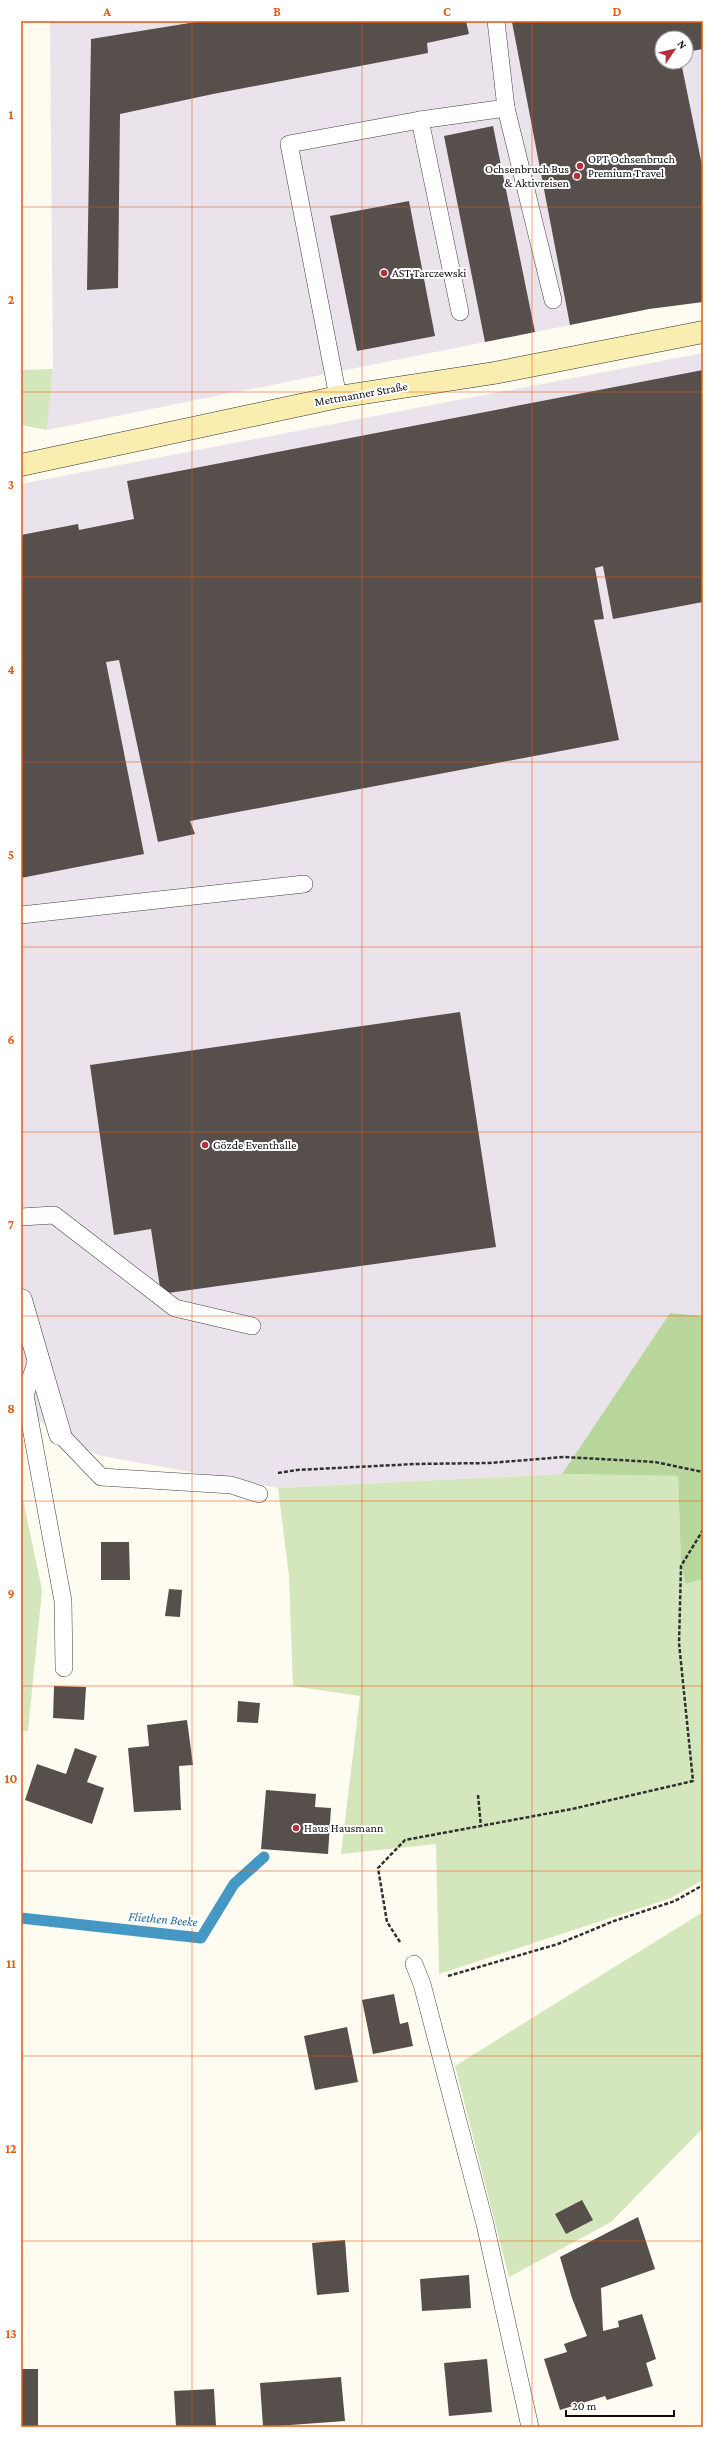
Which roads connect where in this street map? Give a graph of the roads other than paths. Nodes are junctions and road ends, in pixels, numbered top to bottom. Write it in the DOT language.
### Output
graph roads {
  1 [pos="496,21"];
  2 [pos="506,108"];
  3 [pos="420,120"];
  4 [pos="553,300"];
  5 [pos="460,312"];
  6 [pos="703,332"];
  7 [pos="338,397"];
  8 [pos="21,465"];
  9 [pos="304,884"];
  10 [pos="21,915"];
  11 [pos="21,1217"];
  12 [pos="23,1312"];
  13 [pos="252,1326"];
  14 [pos="38,1358"];
  15 [pos="60,1434"];
  16 [pos="259,1494"];
  17 [pos="64,1668"];
  18 [pos="414,1964"];
  19 [pos="530,2427"];
  1 -- 2 [label="lane"];
  2 -- 3 [label="lane"];
  2 -- 4 [label="lane"];
  3 -- 5 [label="lane"];
  3 -- 7 [label="lane"];
  6 -- 7 [label="street, Mettmanner Straße"];
  7 -- 8 [label="street, Mettmanner Straße"];
  9 -- 10 [label="lane"];
  11 -- 13 [label="lane"];
  12 -- 14 [label="street"];
  14 -- 15 [label="street"];
  14 -- 17 [label="lane"];
  15 -- 16 [label="lane"];
  18 -- 19 [label="lane"];
}
